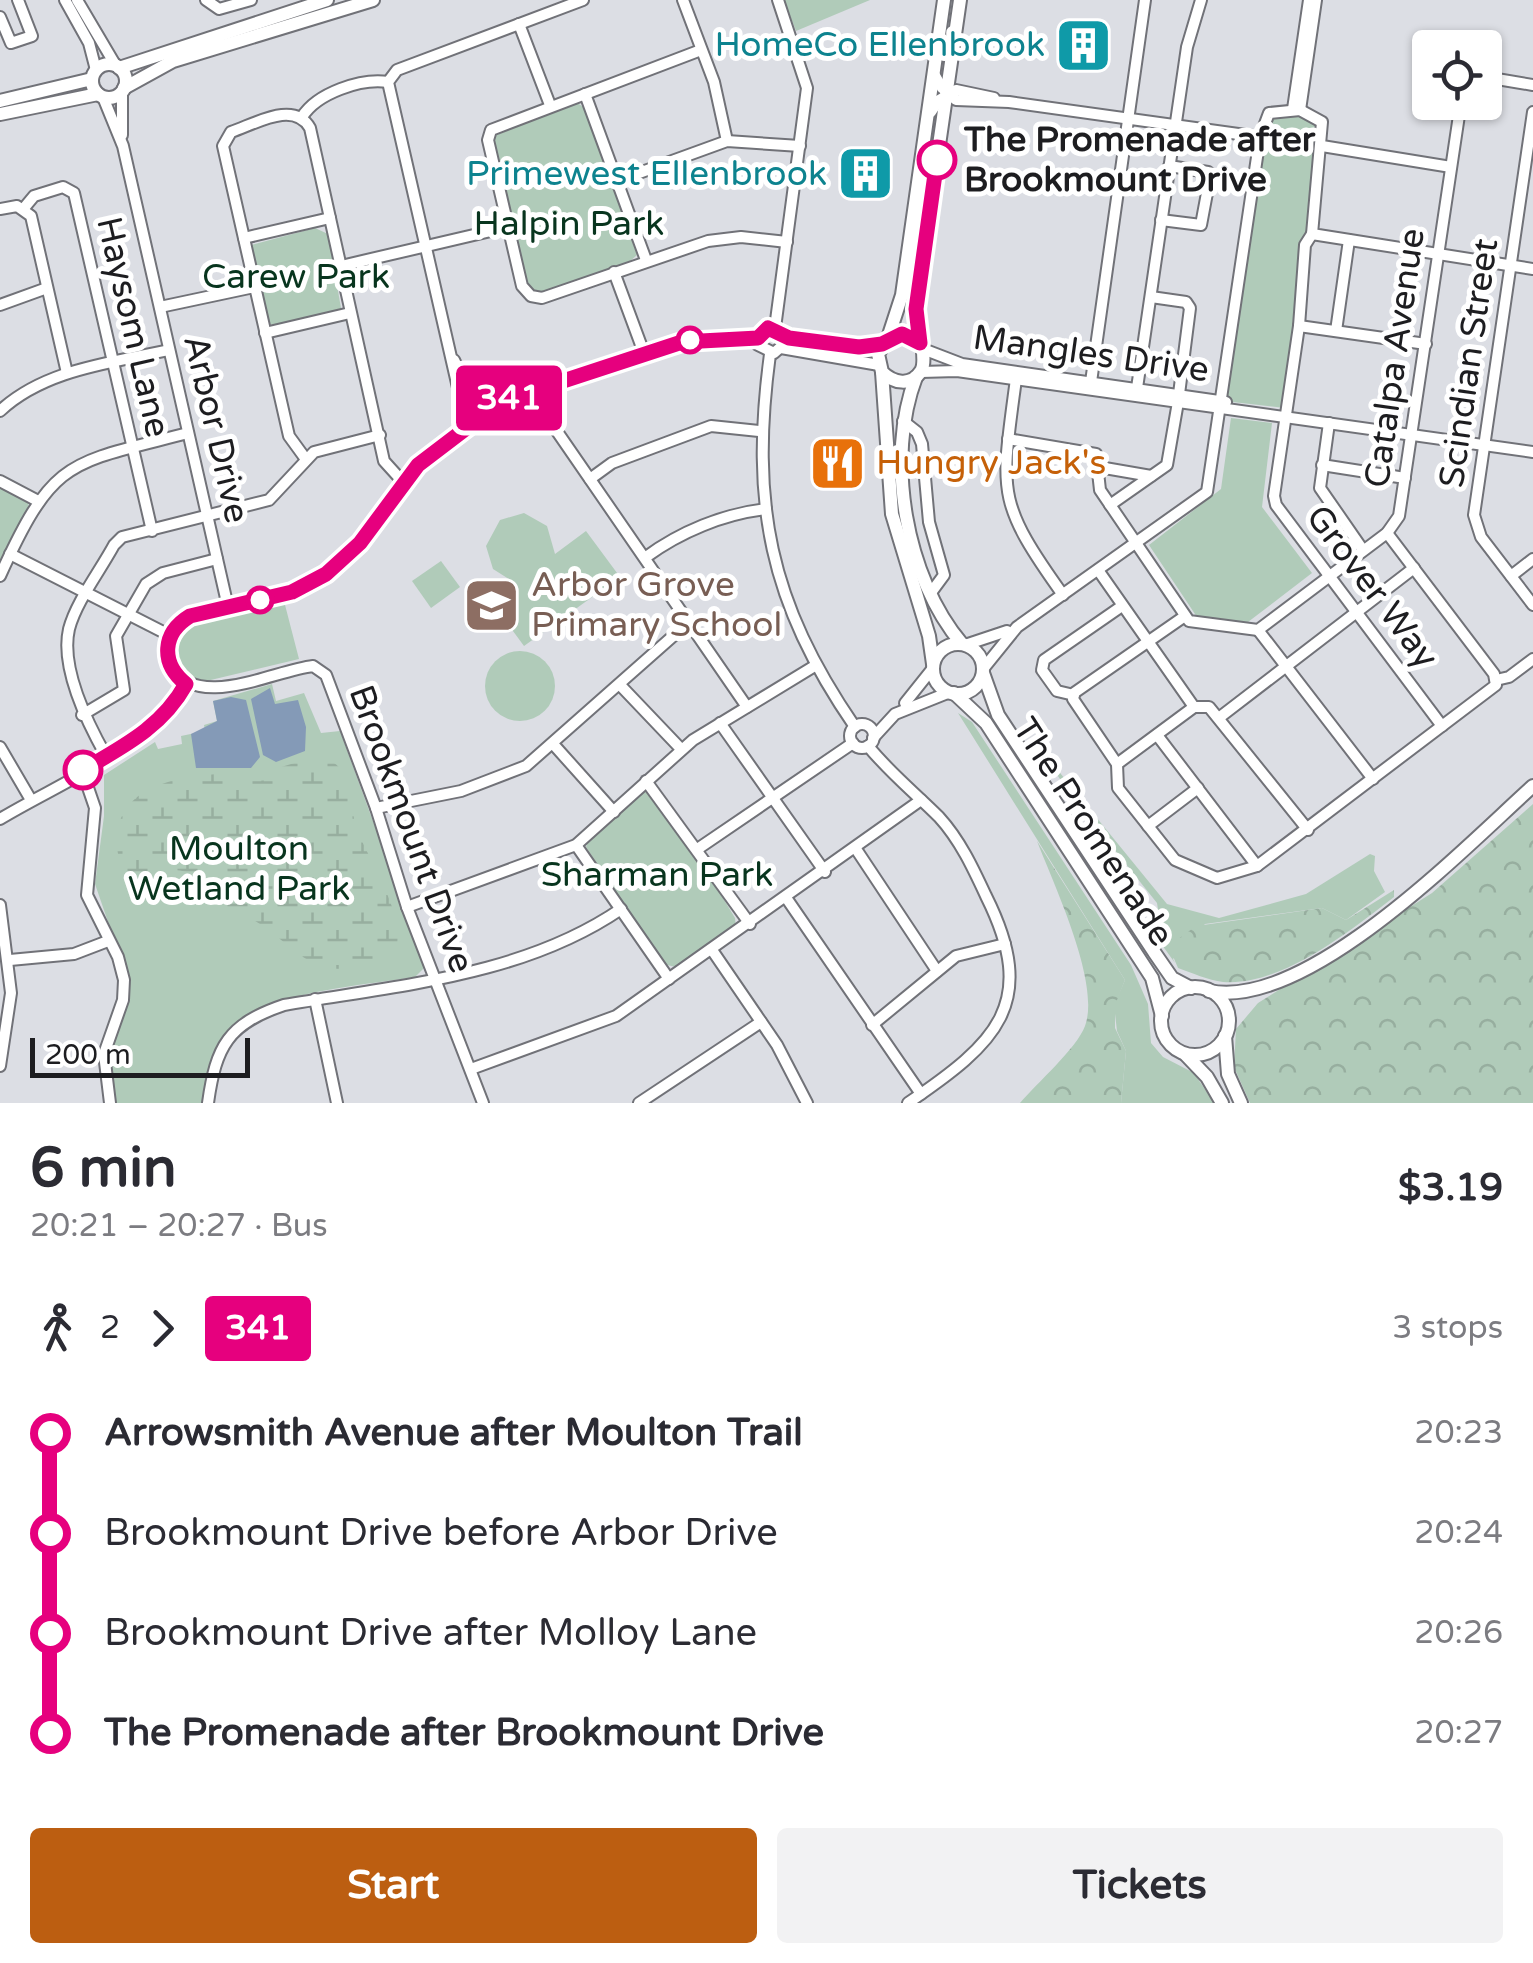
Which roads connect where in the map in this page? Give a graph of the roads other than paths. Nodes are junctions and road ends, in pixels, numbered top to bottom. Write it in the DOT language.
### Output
graph roads {
  1 [pos="18,0"];
  2 [pos="64,0"];
  3 [pos="77,0"];
  4 [pos="206,0"];
  5 [pos="251,0"];
  6 [pos="327,0"];
  7 [pos="373,0"];
  8 [pos="583,0"];
  9 [pos="682,0"];
  10 [pos="778,0"];
  11 [pos="944,0"];
  12 [pos="960,0"];
  13 [pos="1145,0"];
  14 [pos="1201,0"];
  15 [pos="1308,0"];
  16 [pos="1316,0"];
  17 [pos="0,17"];
  18 [pos="520,24"];
  19 [pos="701,50"];
  20 [pos="117,67"];
  21 [pos="934,72"];
  22 [pos="94,75"];
  23 [pos="1502,80"];
  24 [pos="388,82"];
  25 [pos="1533,85"];
  26 [pos="123,90"];
  27 [pos="585,94"];
  28 [pos="947,94"];
  29 [pos="100,96"];
  30 [pos="0,101"];
  31 [pos="550,106"];
  32 [pos="1296,109"];
  33 [pos="1533,112"];
  34 [pos="0,114"];
  35 [pos="302,117"];
  36 [pos="1128,119"];
  37 [pos="926,120"];
  38 [pos="1458,120"];
  39 [pos="1174,126"];
  40 [pos="1260,138"];
  41 [pos="728,141"];
  42 [pos="123,146"];
  43 [pos="800,146"];
  44 [pos="1322,146"];
  45 [pos="1168,166"];
  46 [pos="1451,167"];
  47 [pos="617,181"];
  48 [pos="24,208"];
  49 [pos="0,209"];
  50 [pos="330,218"];
  51 [pos="1161,220"];
  52 [pos="508,226"];
  53 [pos="1312,234"];
  54 [pos="244,238"];
  55 [pos="1348,240"];
  56 [pos="787,242"];
  57 [pos="423,247"];
  58 [pos="1439,254"];
  59 [pos="646,260"];
  60 [pos="341,266"];
  61 [pos="1511,266"];
  62 [pos="1533,269"];
  63 [pos="614,272"];
  64 [pos="254,287"];
  65 [pos="48,288"];
  66 [pos="1150,297"];
  67 [pos="0,305"];
  68 [pos="160,307"];
  69 [pos="350,312"];
  70 [pos="1298,326"];
  71 [pos="1336,331"];
  72 [pos="265,332"];
  73 [pos="779,332"];
  74 [pos="758,338"];
  75 [pos="446,340"];
  76 [pos="885,341"];
  77 [pos="1426,344"];
  78 [pos="921,346"];
  79 [pos="169,350"];
  80 [pos="776,351"];
  81 [pos="644,353"];
  82 [pos="113,362"];
  83 [pos="880,368"];
  84 [pos="972,369"];
  85 [pos="66,374"];
  86 [pos="918,374"];
  87 [pos="1016,379"];
  88 [pos="1091,386"];
  89 [pos="1137,388"];
  90 [pos="538,391"];
  91 [pos="1178,398"];
  92 [pos="1223,406"];
  93 [pos="488,411"];
  94 [pos="0,412"];
  95 [pos="1282,416"];
  96 [pos="903,422"];
  97 [pos="1329,422"];
  98 [pos="467,427"];
  99 [pos="759,431"];
  100 [pos="188,433"];
  101 [pos="1412,434"];
  102 [pos="380,436"];
  103 [pos="1008,439"];
  104 [pos="1485,445"];
  105 [pos="131,448"];
  106 [pos="1533,452"];
  107 [pos="305,458"];
  108 [pos="1322,464"];
  109 [pos="1099,467"];
  110 [pos="1152,476"];
  111 [pos="1406,478"];
  112 [pos="590,479"];
  113 [pos="0,481"];
  114 [pos="403,482"];
  115 [pos="38,501"];
  116 [pos="1110,505"];
  117 [pos="766,509"];
  118 [pos="209,516"];
  119 [pos="152,531"];
  120 [pos="1386,533"];
  121 [pos="1136,544"];
  122 [pos="1362,550"];
  123 [pos="10,554"];
  124 [pos="646,557"];
  125 [pos="217,559"];
  126 [pos="1533,559"];
  127 [pos="1414,568"];
  128 [pos="1098,570"];
  129 [pos="1328,575"];
  130 [pos="0,576"];
  131 [pos="1511,576"];
  132 [pos="88,594"];
  133 [pos="930,594"];
  134 [pos="1063,595"];
  135 [pos="1533,605"];
  136 [pos="1122,606"];
  137 [pos="228,607"];
  138 [pos="1356,612"];
  139 [pos="127,614"];
  140 [pos="1185,616"];
  141 [pos="689,622"];
  142 [pos="1017,627"];
  143 [pos="1258,630"];
  144 [pos="169,635"];
  145 [pos="1148,642"];
  146 [pos="964,644"];
  147 [pos="1533,659"];
  148 [pos="933,666"];
  149 [pos="1286,666"];
  150 [pos="814,667"];
  151 [pos="983,671"];
  152 [pos="1495,677"];
  153 [pos="186,684"];
  154 [pos="620,685"];
  155 [pos="952,693"];
  156 [pos="1074,695"];
  157 [pos="747,707"];
  158 [pos="1194,707"];
  159 [pos="82,715"];
  160 [pos="1220,717"];
  161 [pos="882,722"];
  162 [pos="720,723"];
  163 [pos="860,726"];
  164 [pos="1442,726"];
  165 [pos="1157,735"];
  166 [pos="871,742"];
  167 [pos="853,743"];
  168 [pos="554,745"];
  169 [pos="0,748"];
  170 [pos="681,750"];
  171 [pos="106,756"];
  172 [pos="1117,764"];
  173 [pos="82,770"];
  174 [pos="1373,779"];
  175 [pos="646,782"];
  176 [pos="1533,786"];
  177 [pos="1198,788"];
  178 [pos="772,798"];
  179 [pos="31,800"];
  180 [pos="920,800"];
  181 [pos="376,808"];
  182 [pos="614,812"];
  183 [pos="0,819"];
  184 [pos="1148,826"];
  185 [pos="1308,830"];
  186 [pos="576,844"];
  187 [pos="699,848"];
  188 [pos="856,849"];
  189 [pos="1257,866"];
  190 [pos="824,872"];
  191 [pos="787,899"];
  192 [pos="0,905"];
  193 [pos="407,908"];
  194 [pos="621,909"];
  195 [pos="750,924"];
  196 [pos="108,941"];
  197 [pos="1005,944"];
  198 [pos="712,950"];
  199 [pos="10,960"];
  200 [pos="937,971"];
  201 [pos="434,978"];
  202 [pos="669,980"];
  203 [pos="1191,988"];
  204 [pos="1210,991"];
  205 [pos="1258,991"];
  206 [pos="315,999"];
  207 [pos="1162,1016"];
  208 [pos="761,1022"];
  209 [pos="872,1025"];
  210 [pos="1227,1029"];
  211 [pos="1184,1054"];
  212 [pos="0,1066"];
  213 [pos="471,1069"];
  214 [pos="921,1094"];
  215 [pos="110,1103"];
  216 [pos="208,1103"];
  217 [pos="337,1103"];
  218 [pos="483,1103"];
  219 [pos="639,1103"];
  220 [pos="807,1103"];
  221 [pos="908,1103"];
  222 [pos="1222,1103"];
  223 [pos="1242,1103"];
  1 -- 17 [label="street"];
  2 -- 22 [label="street"];
  3 -- 20 [label="street"];
  4 -- 5 [label="street"];
  6 -- 20 [label="main road"];
  7 -- 26 [label="main road"];
  8 -- 18 [label="street"];
  9 -- 19 [label="street"];
  10 -- 43 [label="street"];
  11 -- 21 [label="main road"];
  12 -- 28 [label="main road"];
  13 -- 36 [label="street"];
  14 -- 39 [label="street"];
  15 -- 32 [label="street"];
  16 -- 32 [label="street"];
  18 -- 24 [label="street"];
  18 -- 31 [label="street"];
  19 -- 27 [label="street"];
  19 -- 41 [label="street"];
  20 -- 22 [label="main road"];
  20 -- 26 [label="main road"];
  21 -- 28 [label="street"];
  21 -- 37 [label="main road"];
  22 -- 29 [label="main road"];
  22 -- 30 [label="main road"];
  23 -- 25 [label="street"];
  24 -- 35 [label="street"];
  24 -- 57 [label="street"];
  26 -- 29 [label="main road"];
  26 -- 42 [label="street"];
  27 -- 31 [label="street"];
  27 -- 47 [label="street"];
  28 -- 36 [label="street"];
  28 -- 37 [label="street"];
  28 -- 78 [label="main road"];
  29 -- 34 [label="main road"];
  29 -- 42 [label="street"];
  31 -- 52 [label="street"];
  32 -- 40 [label="street"];
  32 -- 44 [label="street"];
  33 -- 61 [label="street, Scindian Street"];
  35 -- 50 [label="street"];
  35 -- 54 [label="street"];
  36 -- 39 [label="street"];
  36 -- 88 [label="street"];
  37 -- 76 [label="main road"];
  38 -- 46 [label="street, Catalpa Avenue"];
  39 -- 40 [label="street"];
  39 -- 45 [label="street"];
  40 -- 92 [label="street"];
  41 -- 43 [label="street"];
  41 -- 47 [label="street"];
  42 -- 68 [label="street, Arbor Drive"];
  43 -- 56 [label="street"];
  44 -- 46 [label="street"];
  44 -- 53 [label="street, Grover Way"];
  45 -- 51 [label="street"];
  45 -- 51 [label="street"];
  46 -- 58 [label="street, Catalpa Avenue"];
  47 -- 59 [label="street"];
  48 -- 49 [label="street"];
  48 -- 65 [label="street"];
  48 -- 82 [label="street, Haysom Lane"];
  50 -- 54 [label="street"];
  50 -- 60 [label="street"];
  51 -- 66 [label="street"];
  52 -- 57 [label="street"];
  52 -- 63 [label="street"];
  53 -- 55 [label="street"];
  53 -- 70 [label="street, Grover Way"];
  54 -- 64 [label="street"];
  55 -- 58 [label="street"];
  55 -- 71 [label="street"];
  56 -- 59 [label="street"];
  56 -- 73 [label="street"];
  57 -- 60 [label="street"];
  57 -- 75 [label="street"];
  58 -- 61 [label="street"];
  58 -- 77 [label="street, Catalpa Avenue"];
  59 -- 63 [label="street"];
  60 -- 69 [label="street"];
  61 -- 62 [label="street"];
  61 -- 104 [label="street, Scindian Street"];
  63 -- 81 [label="street"];
  64 -- 68 [label="street"];
  64 -- 72 [label="street"];
  65 -- 67 [label="street"];
  65 -- 85 [label="street"];
  66 -- 89 [label="street"];
  66 -- 91 [label="street"];
  68 -- 79 [label="street, Arbor Drive"];
  69 -- 72 [label="street"];
  69 -- 102 [label="street"];
  70 -- 71 [label="street"];
  70 -- 95 [label="street, Grover Way"];
  71 -- 77 [label="street"];
  72 -- 107 [label="street"];
  73 -- 74 [label="street"];
  73 -- 76 [label="street"];
  73 -- 80 [label="street"];
  74 -- 80 [label="street"];
  74 -- 81 [label="street"];
  75 -- 93 [label="street"];
  75 -- 98 [label="street"];
  76 -- 78 [label="main road"];
  76 -- 83 [label="main road"];
  77 -- 101 [label="street, Catalpa Avenue"];
  78 -- 84 [label="street, Mangles Drive"];
  78 -- 86 [label="main road"];
  79 -- 82 [label="street"];
  79 -- 100 [label="street, Arbor Drive"];
  80 -- 83 [label="street"];
  80 -- 99 [label="street"];
  81 -- 90 [label="street"];
  82 -- 85 [label="street"];
  82 -- 105 [label="street, Haysom Lane"];
  83 -- 86 [label="main road"];
  83 -- 148 [label="main road"];
  84 -- 86 [label="street, Mangles Drive"];
  84 -- 87 [label="street, Mangles Drive"];
  84 -- 88 [label="street, Mangles Drive"];
  85 -- 94 [label="street"];
  86 -- 96 [label="main road"];
  87 -- 88 [label="street, Mangles Drive"];
  87 -- 103 [label="street"];
  88 -- 89 [label="street, Mangles Drive"];
  88 -- 91 [label="street, Mangles Drive"];
  89 -- 91 [label="street, Mangles Drive"];
  90 -- 93 [label="street"];
  90 -- 112 [label="street"];
  91 -- 92 [label="street, Mangles Drive"];
  91 -- 110 [label="street"];
  92 -- 95 [label="street, Mangles Drive"];
  92 -- 121 [label="street"];
  93 -- 98 [label="street"];
  95 -- 97 [label="street, Mangles Drive"];
  95 -- 129 [label="street, Grover Way"];
  96 -- 133 [label="main road"];
  96 -- 133 [label="street"];
  97 -- 101 [label="street, Mangles Drive"];
  97 -- 108 [label="street"];
  98 -- 114 [label="street"];
  99 -- 112 [label="street"];
  99 -- 117 [label="street"];
  100 -- 105 [label="street"];
  100 -- 118 [label="street, Arbor Drive"];
  101 -- 104 [label="street, Mangles Drive"];
  101 -- 111 [label="street, Catalpa Avenue"];
  102 -- 107 [label="street"];
  102 -- 114 [label="street"];
  103 -- 109 [label="street"];
  103 -- 134 [label="street"];
  104 -- 106 [label="street, Mangles Drive"];
  104 -- 131 [label="street, Scindian Street"];
  105 -- 115 [label="street"];
  105 -- 119 [label="street, Haysom Lane"];
  107 -- 118 [label="street"];
  108 -- 111 [label="street"];
  108 -- 122 [label="street"];
  109 -- 110 [label="street"];
  109 -- 116 [label="street"];
  110 -- 116 [label="street"];
  111 -- 120 [label="street, Catalpa Avenue"];
  112 -- 124 [label="street"];
  113 -- 115 [label="street"];
  114 -- 137 [label="street"];
  115 -- 123 [label="street"];
  116 -- 121 [label="street"];
  117 -- 124 [label="street"];
  117 -- 150 [label="street"];
  118 -- 119 [label="street"];
  118 -- 125 [label="street, Arbor Drive"];
  119 -- 132 [label="street"];
  120 -- 122 [label="street, Catalpa Avenue"];
  120 -- 127 [label="street"];
  121 -- 128 [label="street"];
  121 -- 140 [label="street"];
  122 -- 129 [label="street, Catalpa Avenue"];
  123 -- 130 [label="street"];
  123 -- 132 [label="street"];
  124 -- 141 [label="street"];
  125 -- 137 [label="street, Arbor Drive"];
  125 -- 139 [label="street"];
  126 -- 131 [label="street"];
  127 -- 138 [label="street"];
  127 -- 152 [label="street"];
  128 -- 134 [label="street"];
  128 -- 136 [label="street"];
  129 -- 138 [label="street, Grover Way"];
  129 -- 143 [label="street, Catalpa Avenue"];
  131 -- 135 [label="street, Scindian Street"];
  132 -- 139 [label="street"];
  132 -- 159 [label="street"];
  133 -- 146 [label="main road"];
  134 -- 142 [label="street"];
  136 -- 145 [label="street"];
  136 -- 156 [label="street"];
  137 -- 144 [label="street"];
  138 -- 149 [label="street"];
  138 -- 164 [label="street, Grover Way"];
  139 -- 144 [label="street"];
  139 -- 159 [label="street"];
  140 -- 143 [label="street"];
  140 -- 145 [label="street"];
  141 -- 154 [label="street"];
  141 -- 157 [label="street"];
  142 -- 146 [label="street"];
  142 -- 151 [label="street"];
  143 -- 149 [label="street"];
  144 -- 153 [label="street"];
  145 -- 156 [label="street"];
  145 -- 158 [label="street"];
  146 -- 148 [label="main road"];
  146 -- 151 [label="main road"];
  147 -- 152 [label="street"];
  148 -- 155 [label="main road"];
  148 -- 161 [label="street"];
  149 -- 160 [label="street"];
  149 -- 174 [label="street"];
  150 -- 157 [label="street"];
  150 -- 163 [label="street"];
  151 -- 155 [label="main road"];
  151 -- 203 [label="main road, The Promenade"];
  152 -- 164 [label="street"];
  153 -- 171 [label="street"];
  153 -- 181 [label="street, Brookmount Drive"];
  154 -- 168 [label="street"];
  154 -- 170 [label="street"];
  155 -- 161 [label="street"];
  155 -- 207 [label="main road, The Promenade"];
  156 -- 172 [label="street"];
  157 -- 162 [label="street"];
  158 -- 160 [label="street"];
  158 -- 165 [label="street"];
  159 -- 171 [label="street"];
  160 -- 185 [label="street"];
  161 -- 163 [label="street"];
  161 -- 166 [label="street"];
  162 -- 170 [label="street"];
  162 -- 178 [label="street"];
  163 -- 166 [label="street"];
  163 -- 167 [label="street"];
  164 -- 174 [label="street"];
  165 -- 172 [label="street"];
  165 -- 177 [label="street"];
  166 -- 167 [label="street"];
  166 -- 180 [label="street"];
  167 -- 178 [label="street"];
  168 -- 181 [label="street"];
  168 -- 182 [label="street"];
  169 -- 179 [label="street"];
  170 -- 175 [label="street"];
  171 -- 173 [label="street"];
  172 -- 184 [label="street"];
  173 -- 179 [label="street"];
  173 -- 196 [label="street"];
  174 -- 185 [label="street"];
  175 -- 182 [label="street"];
  175 -- 187 [label="street"];
  176 -- 205 [label="main road"];
  177 -- 184 [label="street"];
  177 -- 189 [label="street"];
  178 -- 187 [label="street"];
  178 -- 190 [label="street"];
  179 -- 183 [label="street"];
  180 -- 188 [label="street"];
  180 -- 197 [label="street"];
  181 -- 193 [label="street, Brookmount Drive"];
  182 -- 186 [label="street"];
  184 -- 189 [label="street"];
  185 -- 189 [label="street"];
  186 -- 193 [label="street"];
  186 -- 194 [label="street"];
  187 -- 195 [label="street"];
  188 -- 190 [label="street"];
  188 -- 200 [label="street"];
  190 -- 191 [label="street"];
  191 -- 195 [label="street"];
  191 -- 209 [label="street"];
  192 -- 199 [label="street"];
  193 -- 201 [label="street, Brookmount Drive"];
  194 -- 201 [label="street"];
  194 -- 202 [label="street"];
  195 -- 198 [label="street"];
  196 -- 199 [label="street"];
  196 -- 215 [label="street"];
  197 -- 200 [label="street"];
  197 -- 214 [label="street"];
  198 -- 202 [label="street"];
  198 -- 208 [label="street"];
  199 -- 212 [label="street"];
  200 -- 209 [label="street"];
  201 -- 206 [label="street"];
  201 -- 213 [label="street, Brookmount Drive"];
  202 -- 213 [label="street"];
  203 -- 204 [label="main road"];
  203 -- 207 [label="main road"];
  204 -- 205 [label="main road"];
  204 -- 210 [label="main road"];
  205 -- 210 [label="main road"];
  206 -- 216 [label="street"];
  206 -- 217 [label="street"];
  207 -- 211 [label="main road"];
  208 -- 219 [label="street"];
  208 -- 220 [label="street"];
  209 -- 214 [label="street"];
  210 -- 211 [label="main road"];
  210 -- 223 [label="main road"];
  211 -- 222 [label="main road"];
  213 -- 218 [label="street, Brookmount Drive"];
  214 -- 221 [label="street"];
}
